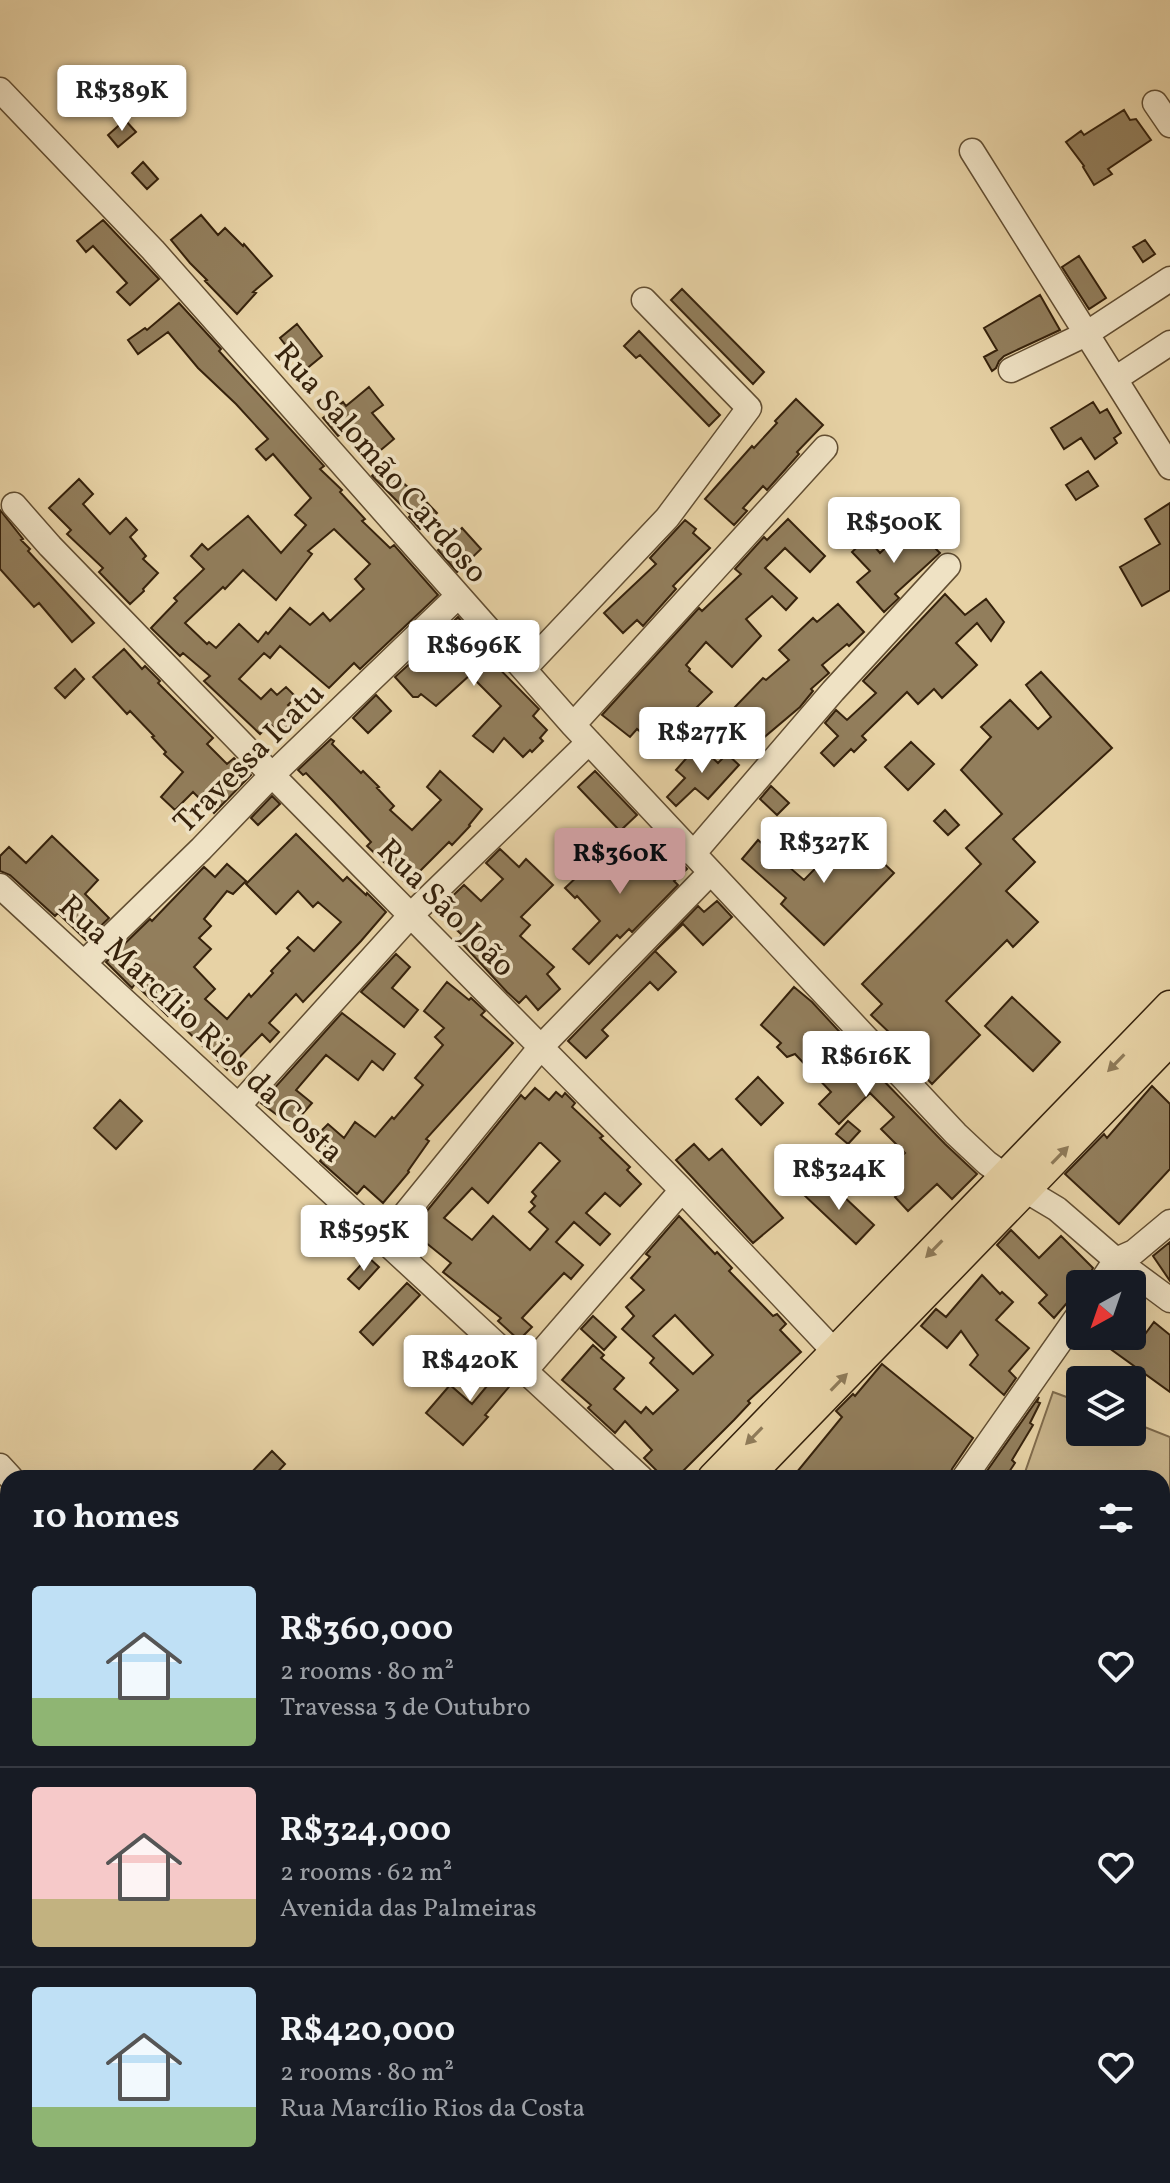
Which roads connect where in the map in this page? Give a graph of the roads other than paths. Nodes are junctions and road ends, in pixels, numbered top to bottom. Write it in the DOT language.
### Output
graph roads {
  1 [pos="0,90"];
  2 [pos="1155,103"];
  3 [pos="1170,125"];
  4 [pos="972,151"];
  5 [pos="1170,279"];
  6 [pos="644,300"];
  7 [pos="1086,334"];
  8 [pos="1170,343"];
  9 [pos="1011,370"];
  10 [pos="1115,379"];
  11 [pos="825,448"];
  12 [pos="1170,467"];
  13 [pos="14,505"];
  14 [pos="948,566"];
  15 [pos="457,597"];
  16 [pos="524,669"];
  17 [pos="581,734"];
  18 [pos="272,775"];
  19 [pos="693,854"];
  20 [pos="710,873"];
  21 [pos="0,886"];
  22 [pos="411,915"];
  23 [pos="84,963"];
  24 [pos="1170,1006"];
  25 [pos="1170,1040"];
  26 [pos="540,1048"];
  27 [pos="239,1105"];
  28 [pos="1015,1183"];
  29 [pos="682,1190"];
  30 [pos="1170,1222"];
  31 [pos="384,1240"];
  32 [pos="1116,1260"];
  33 [pos="1109,1270"];
  34 [pos="1170,1300"];
  35 [pos="1066,1333"];
  36 [pos="835,1352"];
  37 [pos="525,1371"];
  38 [pos="632,1470"];
  39 [pos="721,1470"];
  40 [pos="753,1470"];
  41 [pos="970,1470"];
  1 -- 15 [label="street, Rua Salomão Cardoso"];
  2 -- 3 [label="street"];
  4 -- 7 [label="street"];
  5 -- 7 [label="street"];
  6 -- 16 [label="street"];
  7 -- 9 [label="street"];
  7 -- 10 [label="street"];
  8 -- 10 [label="street"];
  10 -- 12 [label="street"];
  11 -- 17 [label="street"];
  13 -- 18 [label="street, Rua São João"];
  14 -- 19 [label="street"];
  15 -- 16 [label="street, Rua Salomão Cardoso"];
  15 -- 18 [label="street, Travessa Icatu"];
  16 -- 17 [label="street, Rua Salomão Cardoso"];
  17 -- 19 [label="street, Rua Salomão Cardoso"];
  17 -- 22 [label="street"];
  18 -- 22 [label="street, Rua São João"];
  18 -- 23 [label="street, Travessa Icatu"];
  19 -- 20 [label="street, Rua Salomão Cardoso"];
  20 -- 26 [label="street"];
  20 -- 28 [label="street, Rua Salomão Cardoso"];
  21 -- 23 [label="street, Rua Marcílio Rios da Costa"];
  22 -- 26 [label="street, Rua São João"];
  22 -- 27 [label="street"];
  23 -- 27 [label="street, Rua Marcílio Rios da Costa"];
  24 -- 28 [label="main road, one-way"];
  28 -- 25 [label="main road, one-way"];
  26 -- 29 [label="street, Rua São João"];
  26 -- 31 [label="street"];
  27 -- 31 [label="street, Rua Marcílio Rios da Costa"];
  28 -- 32 [label="street, Rua Salomão Cardoso"];
  28 -- 36 [label="main road, one-way"];
  40 -- 28 [label="main road, one-way"];
  29 -- 36 [label="street, Rua São João"];
  29 -- 37 [label="street"];
  30 -- 32 [label="street"];
  31 -- 37 [label="street, Rua Marcílio Rios da Costa"];
  32 -- 33 [label="street"];
  32 -- 34 [label="street, Rua Salomão Cardoso"];
  35 -- 41 [label="street"];
  36 -- 39 [label="main road, one-way"];
  37 -- 38 [label="street, Rua Marcílio Rios da Costa"];
}
